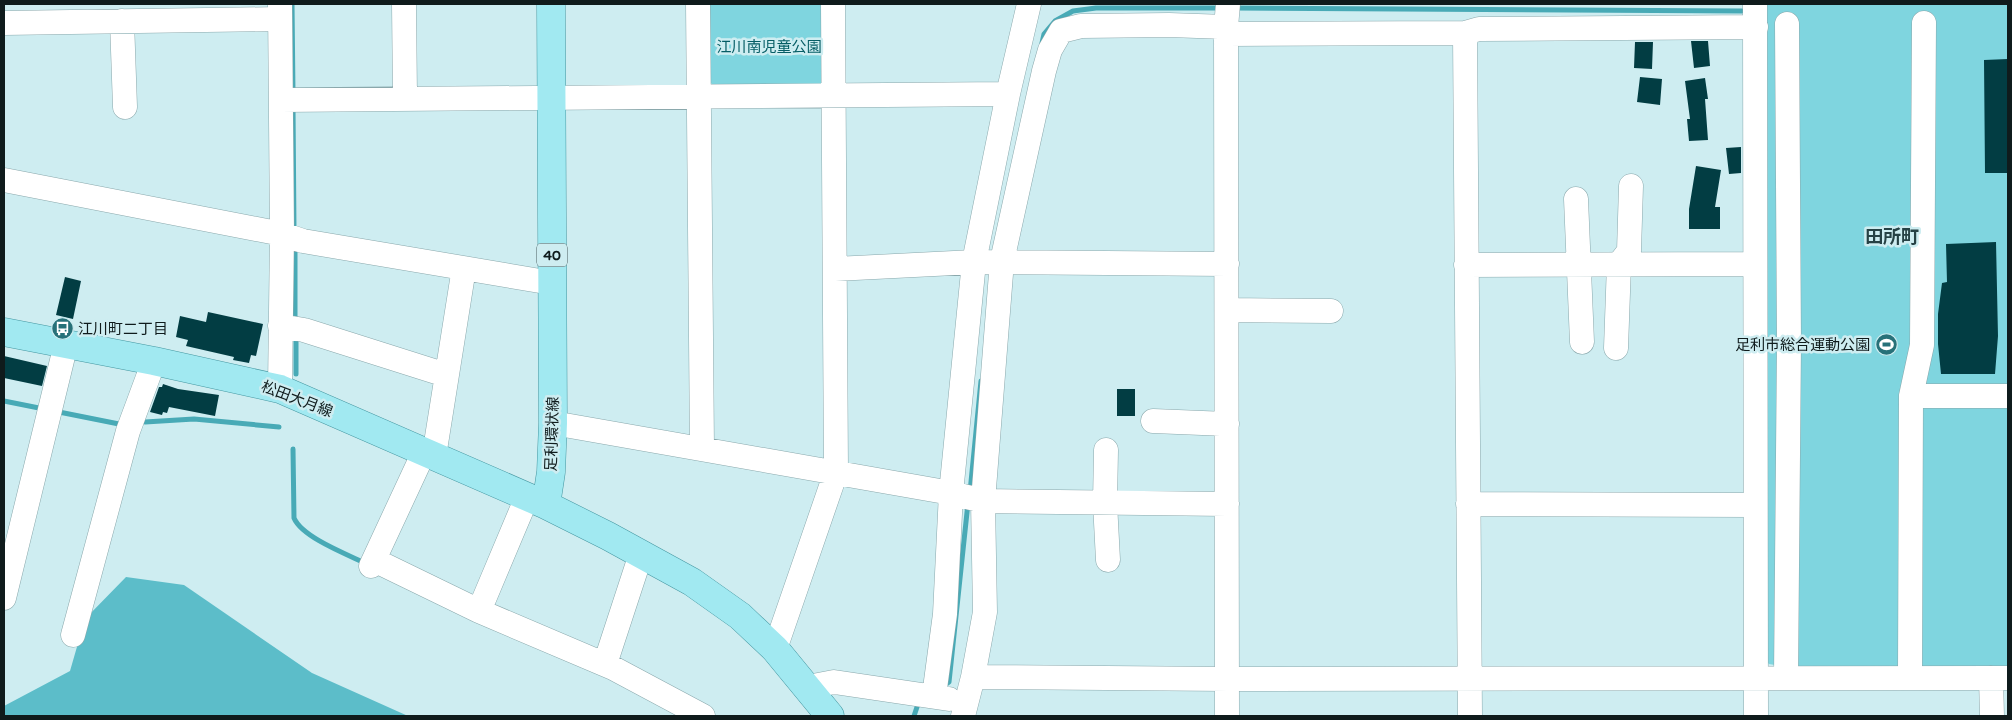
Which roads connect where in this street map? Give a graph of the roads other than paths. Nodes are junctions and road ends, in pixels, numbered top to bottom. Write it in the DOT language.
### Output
graph roads {
  1 [pos="404,4"];
  2 [pos="551,4"];
  3 [pos="698,4"];
  4 [pos="834,4"];
  5 [pos="1029,4"];
  6 [pos="1755,4"];
  7 [pos="280,11"];
  8 [pos="122,21"];
  9 [pos="1227,21"];
  10 [pos="4,23"];
  11 [pos="1924,23"];
  12 [pos="1787,24"];
  13 [pos="1756,27"];
  14 [pos="1465,33"];
  15 [pos="1008,94"];
  16 [pos="834,95"];
  17 [pos="552,97"];
  18 [pos="698,97"];
  19 [pos="405,98"];
  20 [pos="290,100"];
  21 [pos="125,107"];
  22 [pos="4,180"];
  23 [pos="1631,186"];
  24 [pos="1576,200"];
  25 [pos="291,237"];
  26 [pos="1002,261"];
  27 [pos="974,262"];
  28 [pos="1227,264"];
  29 [pos="1578,264"];
  30 [pos="1619,264"];
  31 [pos="1755,264"];
  32 [pos="1466,265"];
  33 [pos="464,268"];
  34 [pos="835,269"];
  35 [pos="552,283"];
  36 [pos="1227,310"];
  37 [pos="1332,311"];
  38 [pos="292,327"];
  39 [pos="4,332"];
  40 [pos="1582,342"];
  41 [pos="66,344"];
  42 [pos="1616,348"];
  43 [pos="154,361"];
  44 [pos="446,375"];
  45 [pos="280,389"];
  46 [pos="1911,396"];
  47 [pos="2008,396"];
  48 [pos="1153,421"];
  49 [pos="553,423"];
  50 [pos="1227,424"];
  51 [pos="702,449"];
  52 [pos="1106,450"];
  53 [pos="429,454"];
  54 [pos="836,472"];
  55 [pos="951,493"];
  56 [pos="536,501"];
  57 [pos="983,501"];
  58 [pos="1105,502"];
  59 [pos="1227,504"];
  60 [pos="1468,504"];
  61 [pos="1755,506"];
  62 [pos="641,554"];
  63 [pos="1108,560"];
  64 [pos="4,598"];
  65 [pos="479,612"];
  66 [pos="73,634"];
  67 [pos="775,649"];
  68 [pos="605,664"];
  69 [pos="974,677"];
  70 [pos="1910,677"];
  71 [pos="1756,678"];
  72 [pos="1786,678"];
  73 [pos="2000,678"];
  74 [pos="1227,679"];
  75 [pos="1469,679"];
  76 [pos="808,687"];
  77 [pos="934,696"];
  78 [pos="964,709"];
  79 [pos="703,716"];
  80 [pos="830,716"];
  81 [pos="1227,716"];
  82 [pos="1470,716"];
  83 [pos="1756,716"];
  84 [pos="1992,716"];
  1 -- 19 [label="street"];
  2 -- 17 [label="main road, 足利環状線 / 40"];
  3 -- 18 [label="street"];
  4 -- 16 [label="street"];
  5 -- 15 [label="street"];
  6 -- 13 [label="street"];
  7 -- 8 [label="street"];
  7 -- 20 [label="street"];
  8 -- 10 [label="street"];
  8 -- 21 [label="street"];
  9 -- 14 [label="street"];
  9 -- 26 [label="street"];
  9 -- 28 [label="street"];
  11 -- 46 [label="street"];
  12 -- 72 [label="street"];
  13 -- 14 [label="street"];
  13 -- 31 [label="street"];
  14 -- 32 [label="street"];
  15 -- 16 [label="street"];
  15 -- 27 [label="street"];
  16 -- 18 [label="street"];
  16 -- 34 [label="street"];
  17 -- 18 [label="street"];
  17 -- 19 [label="street"];
  17 -- 35 [label="main road, 足利環状線 / 40"];
  18 -- 51 [label="street"];
  19 -- 20 [label="street"];
  20 -- 25 [label="street"];
  22 -- 25 [label="street"];
  23 -- 30 [label="street"];
  24 -- 29 [label="street"];
  25 -- 33 [label="street"];
  25 -- 38 [label="street"];
  26 -- 27 [label="street"];
  26 -- 28 [label="street"];
  26 -- 57 [label="street"];
  27 -- 34 [label="street"];
  27 -- 55 [label="street"];
  28 -- 36 [label="street"];
  29 -- 30 [label="street"];
  29 -- 32 [label="street"];
  29 -- 40 [label="street"];
  30 -- 31 [label="street"];
  30 -- 42 [label="street"];
  31 -- 61 [label="street"];
  32 -- 60 [label="street"];
  33 -- 35 [label="street"];
  33 -- 44 [label="street"];
  34 -- 54 [label="street"];
  35 -- 49 [label="main road, 足利環状線 / 40"];
  36 -- 37 [label="street"];
  36 -- 50 [label="street"];
  38 -- 44 [label="street"];
  38 -- 45 [label="street"];
  39 -- 41 [label="main road, 松田大月線"];
  41 -- 43 [label="main road, 松田大月線"];
  41 -- 64 [label="street"];
  43 -- 45 [label="main road, 松田大月線"];
  43 -- 66 [label="street"];
  44 -- 53 [label="street"];
  45 -- 53 [label="main road, 松田大月線"];
  46 -- 47 [label="street"];
  46 -- 70 [label="street"];
  48 -- 50 [label="street"];
  49 -- 51 [label="street"];
  49 -- 56 [label="main road, 足利環状線 / 40"];
  50 -- 59 [label="street"];
  51 -- 54 [label="street"];
  52 -- 58 [label="street"];
  53 -- 56 [label="main road, 松田大月線"];
  53 -- 65 [label="street"];
  54 -- 55 [label="street"];
  54 -- 67 [label="street"];
  55 -- 57 [label="street"];
  55 -- 77 [label="street"];
  56 -- 62 [label="main road"];
  56 -- 65 [label="street"];
  57 -- 58 [label="street"];
  57 -- 69 [label="street"];
  58 -- 59 [label="street"];
  58 -- 63 [label="street"];
  59 -- 74 [label="street"];
  60 -- 61 [label="street"];
  60 -- 75 [label="street"];
  61 -- 71 [label="street"];
  62 -- 67 [label="main road"];
  62 -- 68 [label="street"];
  65 -- 68 [label="street"];
  67 -- 76 [label="main road"];
  68 -- 79 [label="street"];
  69 -- 74 [label="street"];
  69 -- 78 [label="street"];
  70 -- 72 [label="street"];
  70 -- 73 [label="street"];
  71 -- 72 [label="street"];
  71 -- 75 [label="street"];
  71 -- 83 [label="street"];
  73 -- 84 [label="street"];
  74 -- 75 [label="street"];
  74 -- 81 [label="street"];
  75 -- 82 [label="street"];
  76 -- 77 [label="street"];
  76 -- 80 [label="main road"];
  77 -- 78 [label="street"];
}
